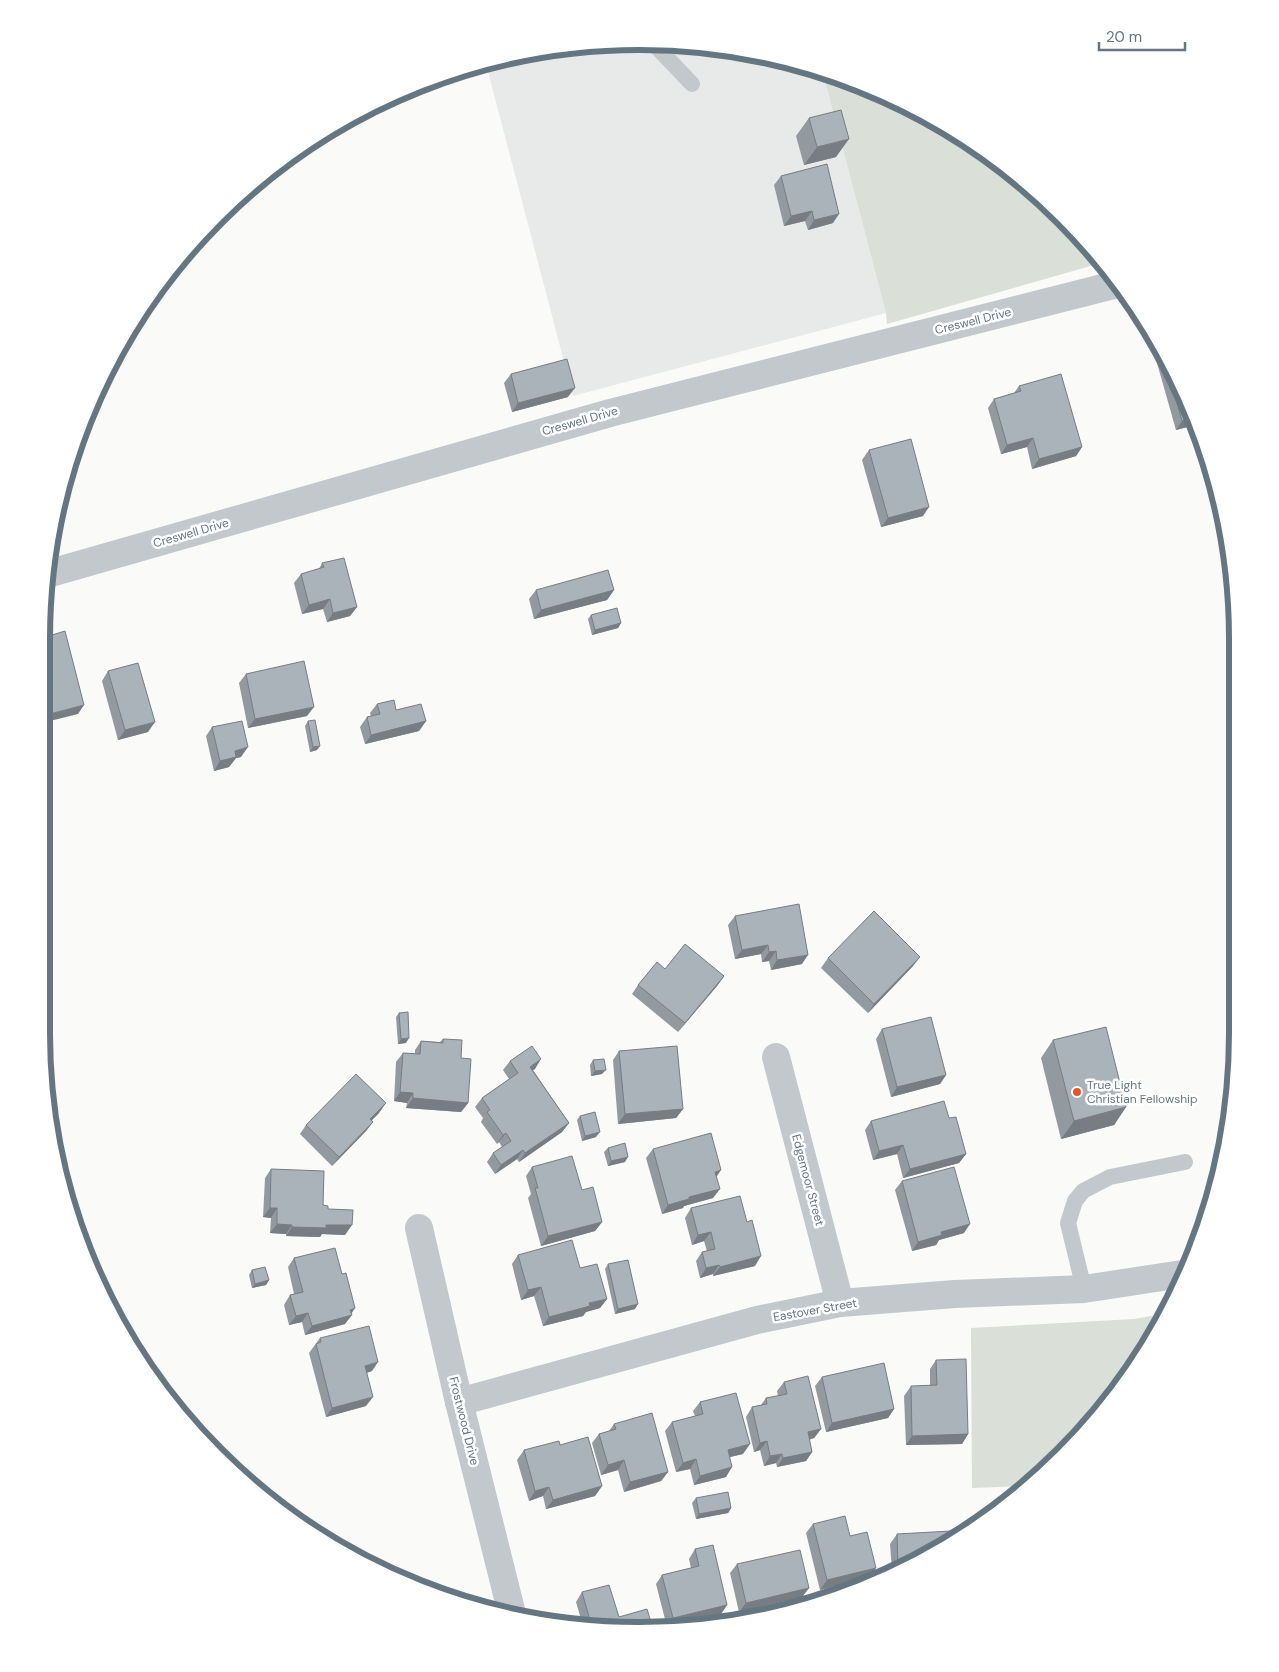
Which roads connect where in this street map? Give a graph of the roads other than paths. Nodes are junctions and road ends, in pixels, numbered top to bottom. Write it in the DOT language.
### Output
graph roads {
  1 [pos="660,51"];
  2 [pos="692,84"];
  3 [pos="1111,286"];
  4 [pos="54,572"];
  5 [pos="776,1057"];
  6 [pos="1185,1162"];
  7 [pos="419,1228"];
  8 [pos="1176,1275"];
  9 [pos="1084,1289"];
  10 [pos="840,1303"];
  11 [pos="459,1402"];
  12 [pos="510,1608"];
  1 -- 2 [label="lane"];
  3 -- 4 [label="street, Creswell Drive"];
  5 -- 10 [label="street, Edgemoor Street"];
  6 -- 9 [label="lane"];
  7 -- 11 [label="street, Frostwood Drive"];
  8 -- 9 [label="street, Eastover Street"];
  9 -- 10 [label="street, Eastover Street"];
  10 -- 11 [label="street, Eastover Street"];
  11 -- 12 [label="street, Frostwood Drive"];
}
